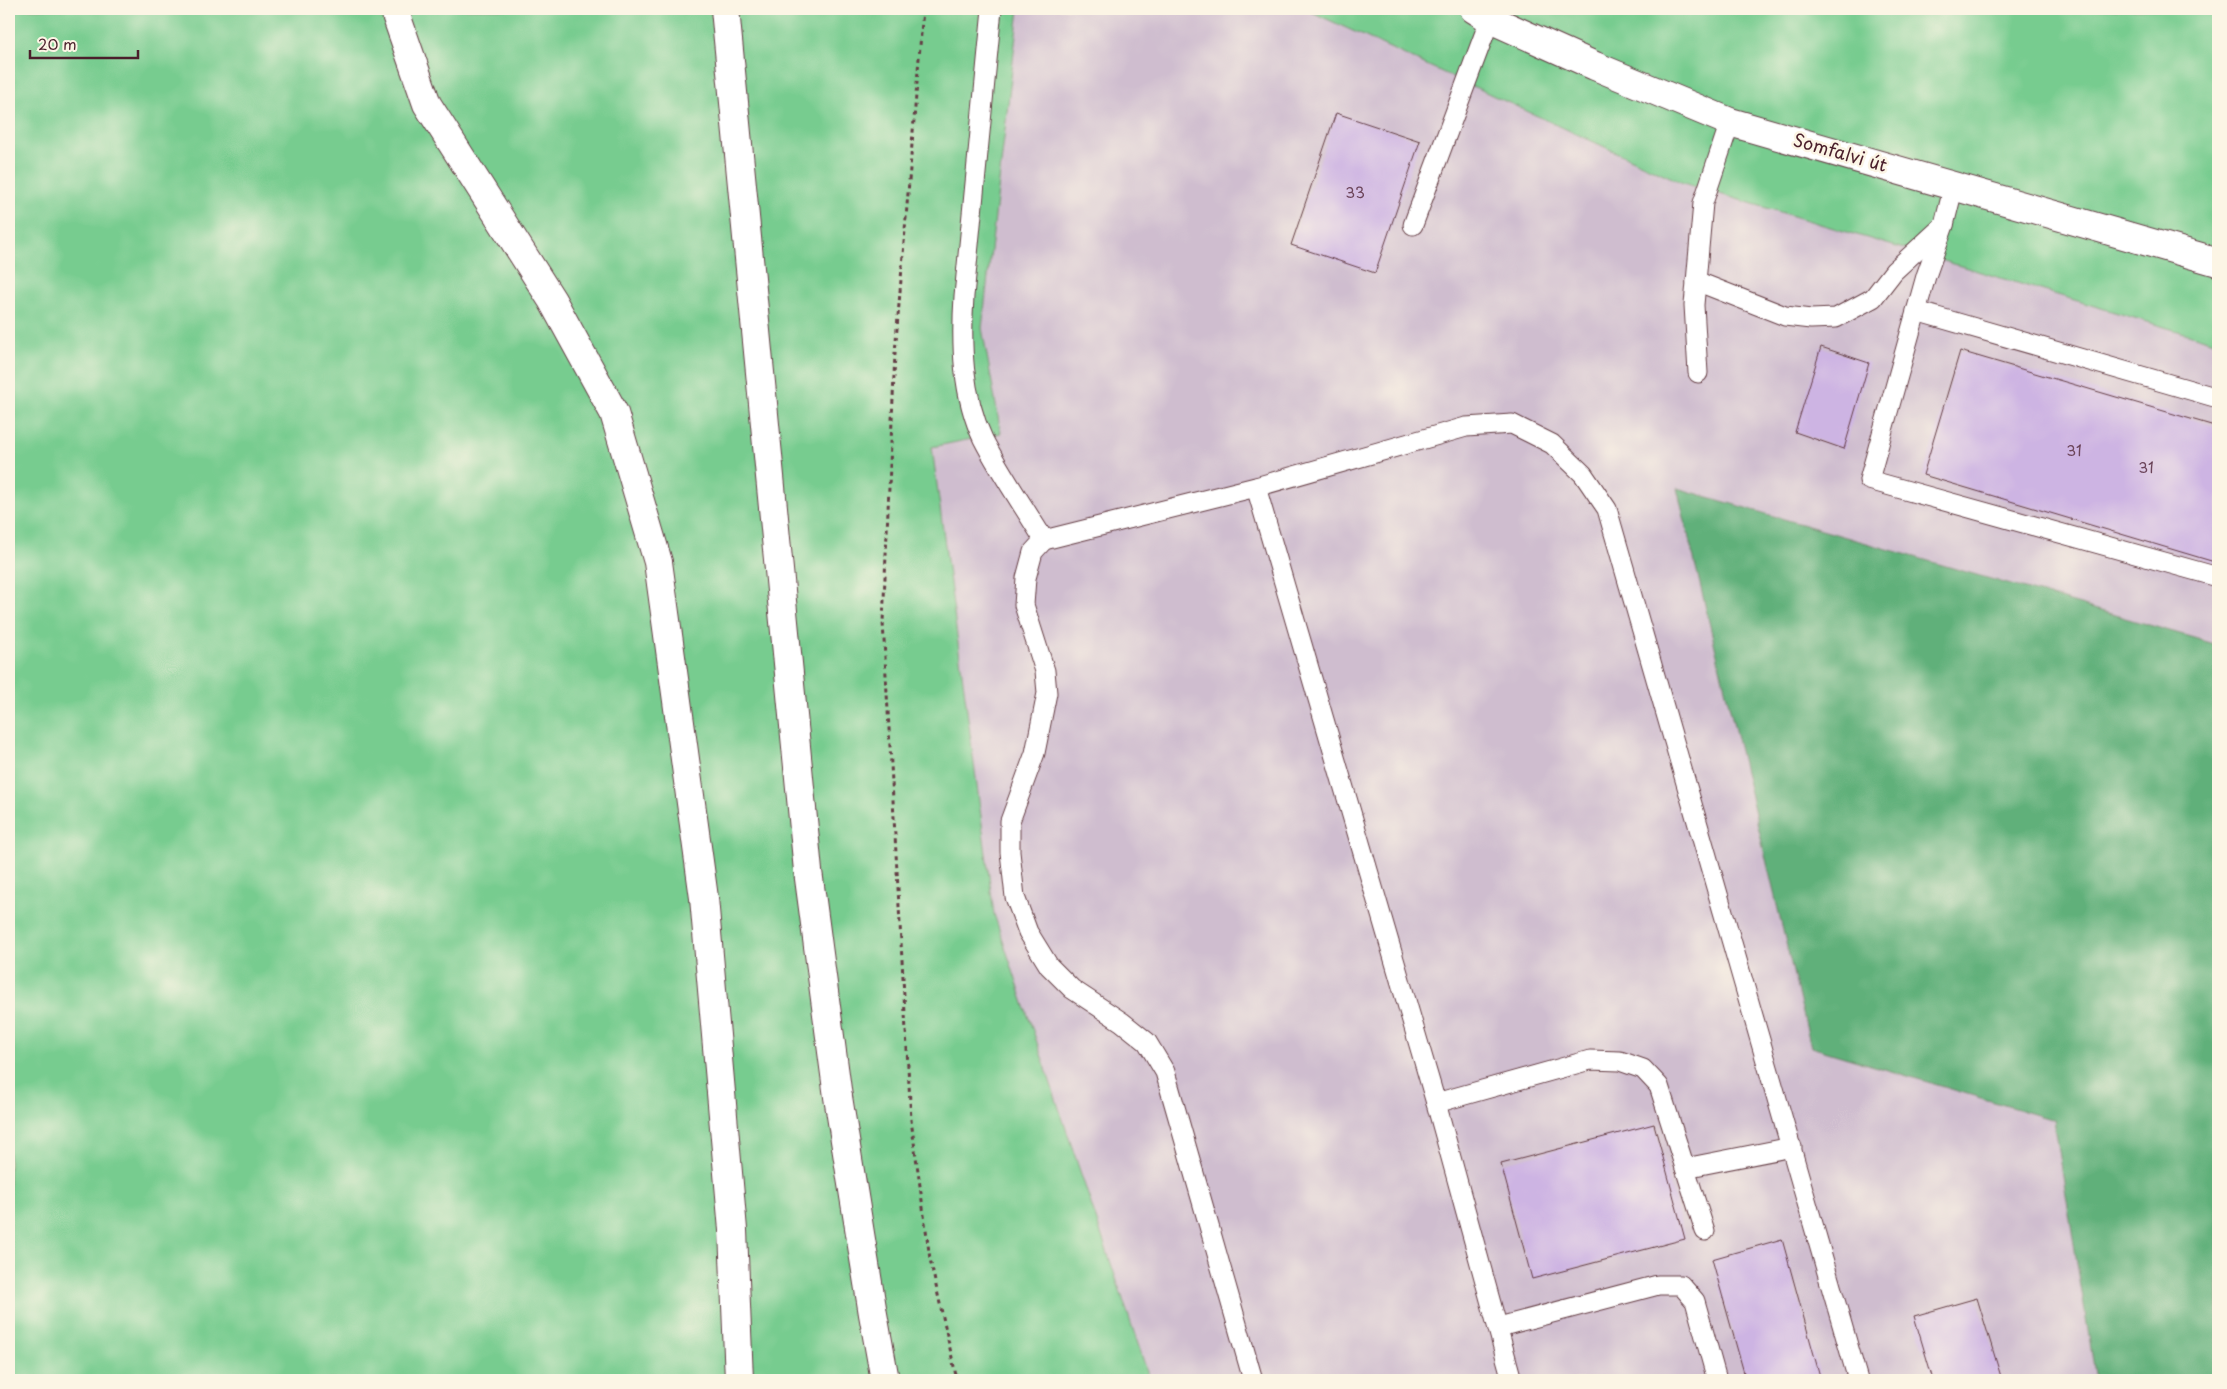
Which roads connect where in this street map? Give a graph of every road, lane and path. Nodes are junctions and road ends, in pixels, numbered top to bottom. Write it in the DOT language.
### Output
graph roads {
  1 [pos="394,9"];
  2 [pos="725,9"];
  3 [pos="923,9"];
  4 [pos="992,9"];
  5 [pos="1482,14"];
  6 [pos="1730,122"];
  7 [pos="1954,185"];
  8 [pos="1413,225"];
  9 [pos="1944,225"];
  10 [pos="2218,262"];
  11 [pos="1696,281"];
  12 [pos="1916,311"];
  13 [pos="1698,373"];
  14 [pos="2218,398"];
  15 [pos="1256,487"];
  16 [pos="1044,540"];
  17 [pos="2218,577"];
  18 [pos="1436,1103"];
  19 [pos="1792,1146"];
  20 [pos="1685,1168"];
  21 [pos="1705,1231"];
  22 [pos="1499,1327"];
  23 [pos="739,1380"];
  24 [pos="885,1380"];
  25 [pos="957,1380"];
  26 [pos="1253,1380"];
  27 [pos="1512,1380"];
  28 [pos="1717,1380"];
  29 [pos="1858,1380"];
  1 -- 23 [label="street"];
  2 -- 24 [label="street"];
  3 -- 25 [label="path"];
  4 -- 16 [label="lane"];
  5 -- 6 [label="street, Somfalvi út"];
  5 -- 8 [label="lane"];
  6 -- 7 [label="street, Somfalvi út"];
  6 -- 11 [label="lane"];
  7 -- 9 [label="lane"];
  7 -- 10 [label="street, Somfalvi út"];
  9 -- 11 [label="lane"];
  9 -- 12 [label="lane"];
  11 -- 13 [label="lane"];
  12 -- 14 [label="lane"];
  12 -- 17 [label="lane"];
  15 -- 16 [label="lane"];
  15 -- 18 [label="lane"];
  15 -- 19 [label="lane"];
  16 -- 26 [label="lane"];
  18 -- 20 [label="lane"];
  18 -- 22 [label="lane"];
  19 -- 20 [label="lane"];
  19 -- 29 [label="lane"];
  20 -- 21 [label="lane"];
  22 -- 27 [label="lane"];
  22 -- 28 [label="lane"];
}
